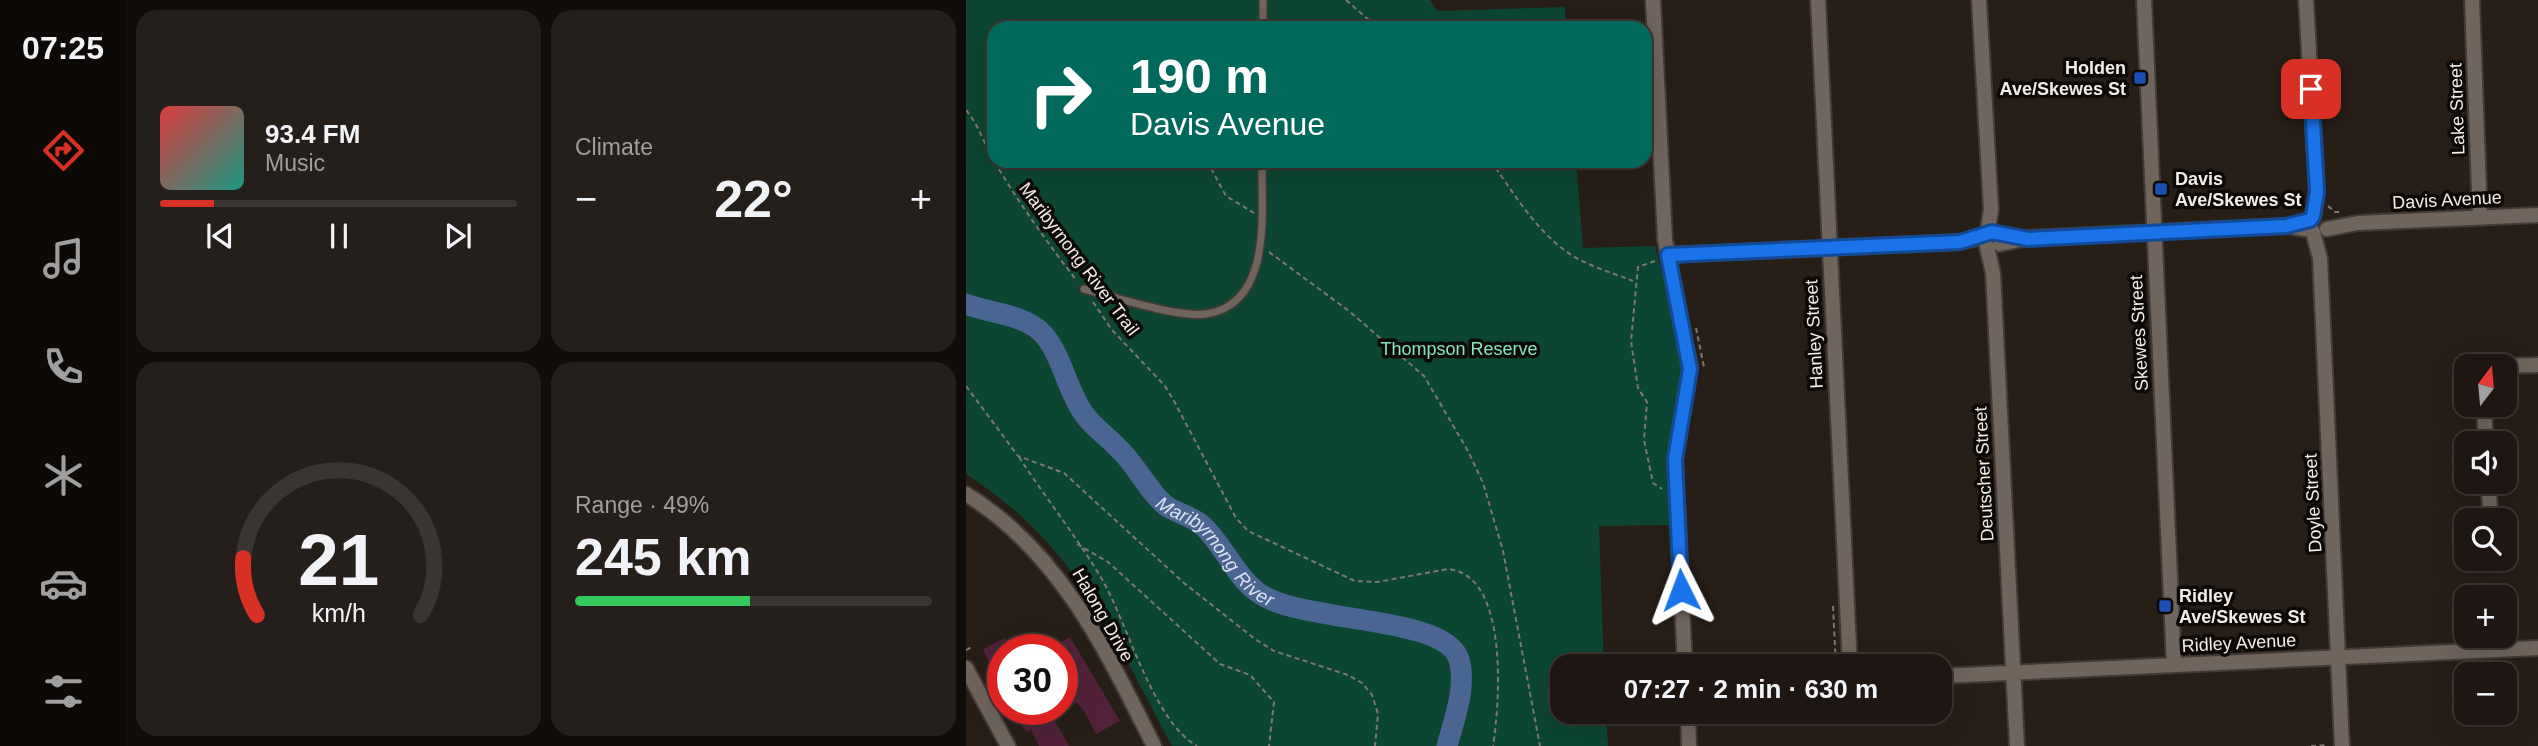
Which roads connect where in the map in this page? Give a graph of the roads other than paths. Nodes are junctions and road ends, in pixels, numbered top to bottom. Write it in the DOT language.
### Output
graph roads {
  1 [pos="1263,0"];
  2 [pos="1653,0"];
  3 [pos="1818,0"];
  4 [pos="1979,0"];
  5 [pos="2144,0"];
  6 [pos="2306,0"];
  7 [pos="2472,0"];
  8 [pos="1263,21"];
  9 [pos="1262,168"];
  10 [pos="2538,215"];
  11 [pos="2480,217"];
  12 [pos="2319,224"];
  13 [pos="2154,233"];
  14 [pos="1992,240"];
  15 [pos="1828,248"];
  16 [pos="1668,255"];
  17 [pos="1084,289"];
  18 [pos="2538,365"];
  19 [pos="2517,366"];
  20 [pos="966,494"];
  21 [pos="2489,494"];
  22 [pos="2490,507"];
  23 [pos="2538,648"];
  24 [pos="1684,654"];
  25 [pos="1849,654"];
  26 [pos="2339,657"];
  27 [pos="2174,665"];
  28 [pos="966,668"];
  29 [pos="2013,673"];
  30 [pos="1952,676"];
  31 [pos="1688,724"];
  32 [pos="2342,744"];
  33 [pos="1008,746"];
  34 [pos="1154,746"];
  35 [pos="1689,746"];
  36 [pos="2017,746"];
  1 -- 8 [label="lane"];
  2 -- 16 [label="street"];
  3 -- 15 [label="street, Hanley Street"];
  4 -- 14 [label="street, Deutscher Street"];
  5 -- 13 [label="street, Skewes Street"];
  6 -- 12 [label="street, Doyle Street"];
  7 -- 11 [label="street, Lake Street"];
  9 -- 17 [label="lane"];
  10 -- 11 [label="street, Davis Avenue"];
  11 -- 12 [label="street, Davis Avenue"];
  12 -- 13 [label="street, Davis Avenue"];
  12 -- 26 [label="street, Doyle Street"];
  13 -- 14 [label="street, Davis Avenue"];
  13 -- 27 [label="street, Skewes Street"];
  14 -- 15 [label="street, Davis Avenue"];
  14 -- 29 [label="street, Deutscher Street"];
  15 -- 16 [label="street, Davis Avenue"];
  15 -- 25 [label="street, Hanley Street"];
  16 -- 24 [label="street"];
  18 -- 19 [label="street"];
  20 -- 34 [label="street, Halong Drive"];
  21 -- 22 [label="street"];
  23 -- 26 [label="street, Ridley Avenue"];
  26 -- 27 [label="street, Ridley Avenue"];
  26 -- 32 [label="street, Doyle Street"];
  27 -- 29 [label="street, Ridley Avenue"];
  28 -- 33 [label="street"];
  29 -- 30 [label="street, Ridley Avenue"];
  29 -- 36 [label="street, Deutscher Street"];
  31 -- 35 [label="street"];
}
